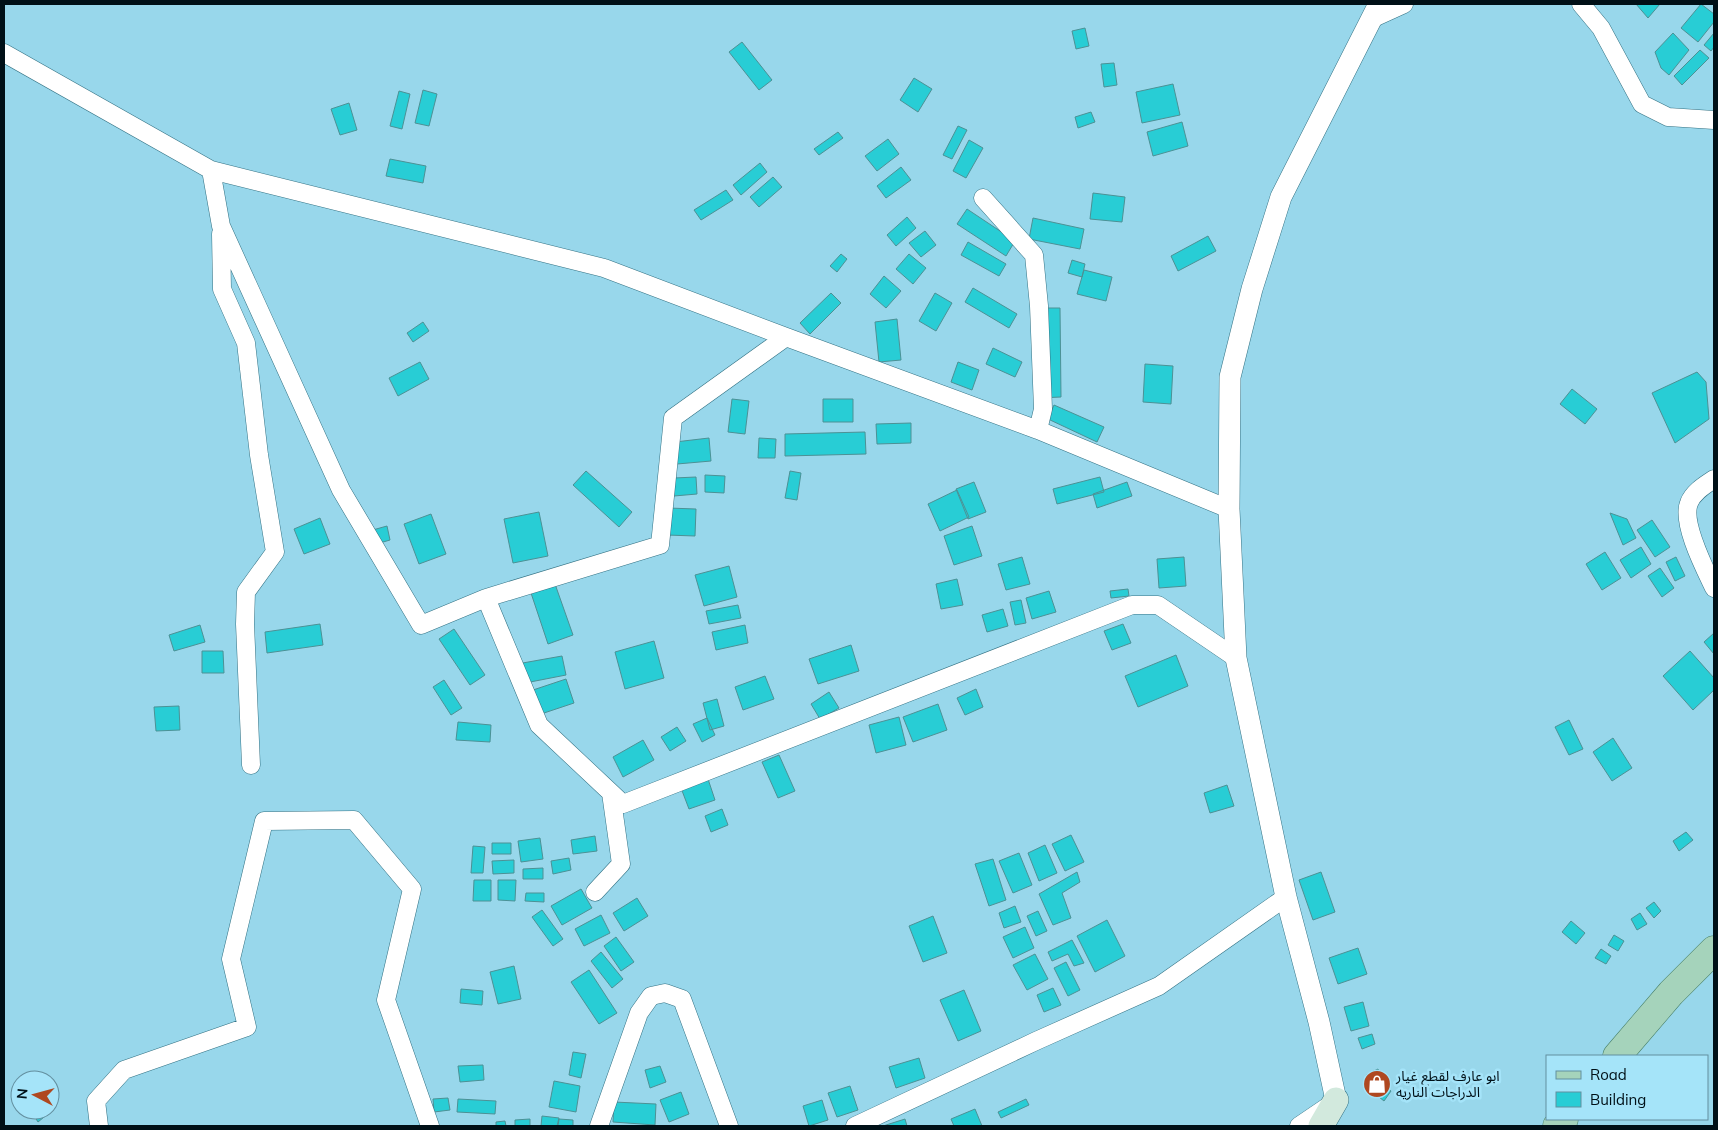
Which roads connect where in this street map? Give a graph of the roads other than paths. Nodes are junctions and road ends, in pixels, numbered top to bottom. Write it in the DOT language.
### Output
graph roads {
  1 [pos="1404,4"];
  2 [pos="1581,4"];
  3 [pos="1375,12"];
  4 [pos="4,52"];
  5 [pos="1714,120"];
  6 [pos="211,170"];
  7 [pos="983,198"];
  8 [pos="221,226"];
  9 [pos="786,337"];
  10 [pos="1038,430"];
  11 [pos="1714,479"];
  12 [pos="1229,509"];
  13 [pos="1714,588"];
  14 [pos="486,598"];
  15 [pos="1236,658"];
  16 [pos="251,765"];
  17 [pos="611,793"];
  18 [pos="595,892"];
  19 [pos="1286,896"];
  20 [pos="1714,950"];
  21 [pos="1618,1055"];
  22 [pos="1336,1100"];
  23 [pos="100,1126"];
  24 [pos="430,1126"];
  25 [pos="599,1126"];
  26 [pos="729,1126"];
  27 [pos="855,1126"];
  28 [pos="1300,1126"];
  29 [pos="1321,1126"];
  30 [pos="1344,1126"];
  1 -- 3 [label="street"];
  2 -- 5 [label="street"];
  3 -- 12 [label="street"];
  4 -- 6 [label="street"];
  6 -- 8 [label="street"];
  6 -- 9 [label="street"];
  7 -- 10 [label="street"];
  8 -- 14 [label="street"];
  8 -- 16 [label="street"];
  9 -- 10 [label="street"];
  9 -- 14 [label="street"];
  10 -- 12 [label="street"];
  11 -- 13 [label="street"];
  12 -- 15 [label="street"];
  14 -- 17 [label="street"];
  15 -- 17 [label="street"];
  15 -- 19 [label="street"];
  17 -- 18 [label="street"];
  19 -- 22 [label="street"];
  19 -- 27 [label="street"];
  20 -- 21 [label="main road"];
  22 -- 28 [label="street"];
  22 -- 29 [label="main road"];
  22 -- 30 [label="main road"];
  23 -- 24 [label="street"];
  25 -- 26 [label="street"];
}
